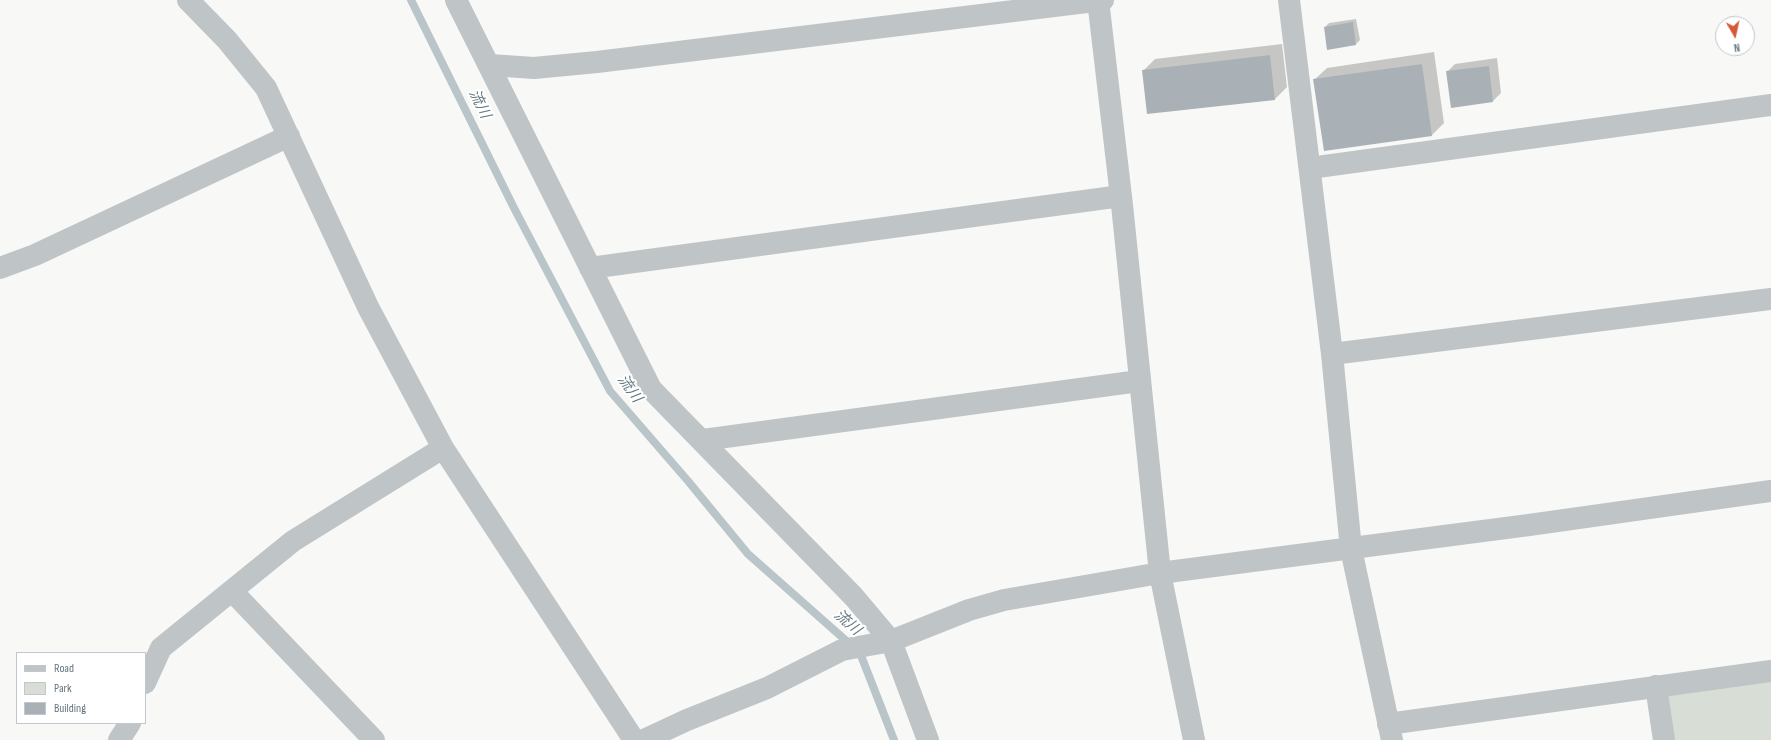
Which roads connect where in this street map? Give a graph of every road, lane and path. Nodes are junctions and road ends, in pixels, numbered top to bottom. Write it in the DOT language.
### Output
graph roads {
  1 [pos="188,0"];
  2 [pos="456,0"];
  3 [pos="1100,0"];
  4 [pos="1289,0"];
  5 [pos="490,65"];
  6 [pos="1771,105"];
  7 [pos="289,136"];
  8 [pos="1310,168"];
  9 [pos="1121,196"];
  10 [pos="0,268"];
  11 [pos="590,268"];
  12 [pos="1771,298"];
  13 [pos="1332,354"];
  14 [pos="1139,380"];
  15 [pos="703,440"];
  16 [pos="443,448"];
  17 [pos="1771,491"];
  18 [pos="1351,548"];
  19 [pos="1160,573"];
  20 [pos="232,591"];
  21 [pos="882,642"];
  22 [pos="1771,671"];
  23 [pos="146,681"];
  24 [pos="1656,686"];
  25 [pos="129,724"];
  26 [pos="1390,732"];
  27 [pos="119,740"];
  28 [pos="374,740"];
  29 [pos="634,740"];
  30 [pos="644,740"];
  31 [pos="928,740"];
  32 [pos="1194,740"];
  33 [pos="1664,740"];
  1 -- 7 [label="street"];
  2 -- 5 [label="street"];
  3 -- 5 [label="street"];
  3 -- 9 [label="street"];
  4 -- 8 [label="street"];
  5 -- 11 [label="street"];
  6 -- 8 [label="street"];
  7 -- 10 [label="street"];
  7 -- 16 [label="street"];
  8 -- 13 [label="street"];
  9 -- 11 [label="street"];
  9 -- 14 [label="street"];
  11 -- 15 [label="street"];
  12 -- 13 [label="street"];
  13 -- 18 [label="street"];
  14 -- 15 [label="street"];
  14 -- 19 [label="street"];
  15 -- 21 [label="street"];
  16 -- 20 [label="street"];
  16 -- 29 [label="street"];
  17 -- 18 [label="street"];
  18 -- 19 [label="street"];
  18 -- 26 [label="street"];
  19 -- 21 [label="street"];
  19 -- 32 [label="street"];
  20 -- 23 [label="street"];
  20 -- 28 [label="street"];
  21 -- 30 [label="street"];
  21 -- 31 [label="street"];
  22 -- 24 [label="street"];
  24 -- 26 [label="street"];
  24 -- 33 [label="street"];
  25 -- 27 [label="street"];
}
